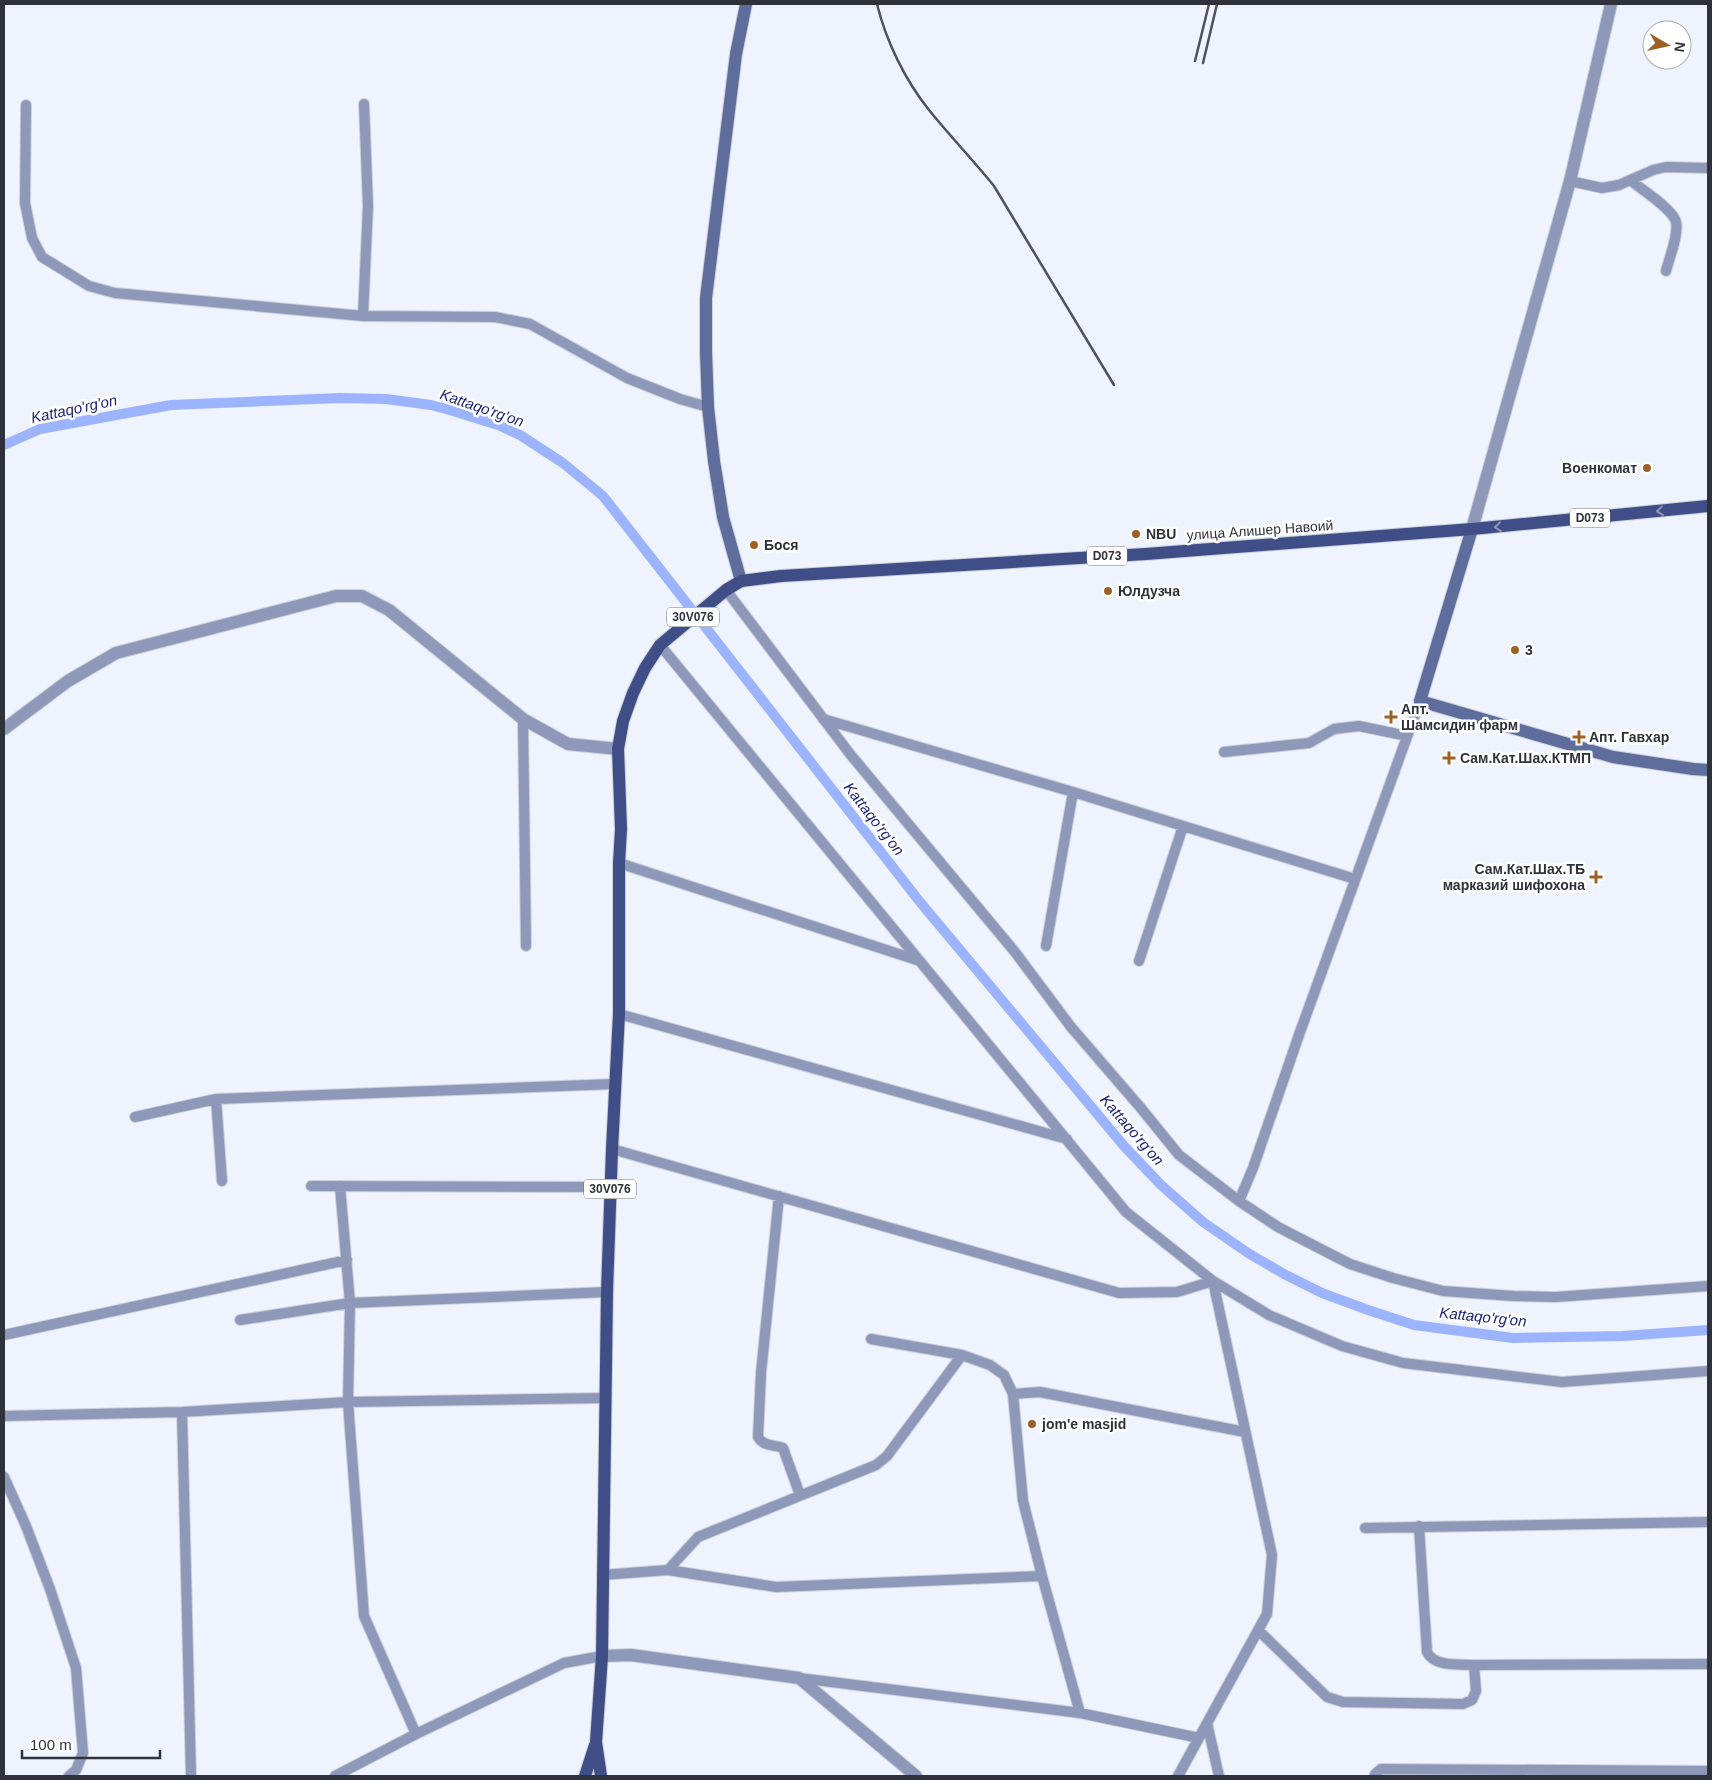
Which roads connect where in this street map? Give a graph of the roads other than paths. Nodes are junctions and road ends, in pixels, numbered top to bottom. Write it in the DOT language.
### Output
graph roads {
  1 [pos="746,4"];
  2 [pos="1611,4"];
  3 [pos="364,104"];
  4 [pos="26,105"];
  5 [pos="1708,168"];
  6 [pos="1630,180"];
  7 [pos="1570,181"];
  8 [pos="1666,271"];
  9 [pos="363,316"];
  10 [pos="708,407"];
  11 [pos="1708,506"];
  12 [pos="1472,529"];
  13 [pos="741,581"];
  14 [pos="726,590"];
  15 [pos="660,645"];
  16 [pos="1420,701"];
  17 [pos="523,719"];
  18 [pos="823,719"];
  19 [pos="4,729"];
  20 [pos="1407,736"];
  21 [pos="618,749"];
  22 [pos="1224,752"];
  23 [pos="1708,770"];
  24 [pos="1073,792"];
  25 [pos="1183,826"];
  26 [pos="618,863"];
  27 [pos="1355,879"];
  28 [pos="526,946"];
  29 [pos="1046,946"];
  30 [pos="1139,961"];
  31 [pos="921,962"];
  32 [pos="619,1014"];
  33 [pos="616,1084"];
  34 [pos="216,1099"];
  35 [pos="135,1116"];
  36 [pos="1067,1139"];
  37 [pos="612,1149"];
  38 [pos="222,1182"];
  39 [pos="311,1186"];
  40 [pos="340,1186"];
  41 [pos="610,1187"];
  42 [pos="779,1196"];
  43 [pos="1239,1201"];
  44 [pos="347,1260"];
  45 [pos="1213,1281"];
  46 [pos="1708,1286"];
  47 [pos="607,1292"];
  48 [pos="350,1303"];
  49 [pos="240,1320"];
  50 [pos="4,1335"];
  51 [pos="871,1339"];
  52 [pos="962,1354"];
  53 [pos="1708,1371"];
  54 [pos="1013,1394"];
  55 [pos="605,1398"];
  56 [pos="348,1402"];
  57 [pos="182,1412"];
  58 [pos="4,1416"];
  59 [pos="1245,1432"];
  60 [pos="4,1477"];
  61 [pos="800,1495"];
  62 [pos="1708,1522"];
  63 [pos="1419,1526"];
  64 [pos="1365,1528"];
  65 [pos="668,1570"];
  66 [pos="602,1576"];
  67 [pos="1042,1576"];
  68 [pos="1258,1630"];
  69 [pos="602,1656"];
  70 [pos="1708,1664"];
  71 [pos="1474,1665"];
  72 [pos="798,1678"];
  73 [pos="1080,1713"];
  74 [pos="1207,1723"];
  75 [pos="416,1734"];
  76 [pos="1200,1738"];
  77 [pos="596,1742"];
  78 [pos="1708,1771"];
  79 [pos="911,1774"];
  80 [pos="69,1776"];
  81 [pos="191,1776"];
  82 [pos="335,1776"];
  83 [pos="585,1776"];
  84 [pos="601,1776"];
  85 [pos="1178,1776"];
  86 [pos="1219,1776"];
  87 [pos="1375,1776"];
  1 -- 10 [label="main road"];
  2 -- 7 [label="street"];
  3 -- 9 [label="street"];
  4 -- 9 [label="street"];
  5 -- 6 [label="street"];
  6 -- 7 [label="street"];
  6 -- 8 [label="street"];
  7 -- 12 [label="street"];
  9 -- 10 [label="street"];
  10 -- 13 [label="main road"];
  11 -- 12 [label="main road, улица Алишер Навоий / D073, one-way"];
  12 -- 13 [label="main road, улица Алишер Навоий / D073"];
  12 -- 16 [label="main road"];
  13 -- 14 [label="main road, улица Алишер Навоий / 30V076"];
  14 -- 15 [label="main road, 30V076"];
  14 -- 18 [label="street"];
  15 -- 21 [label="main road, 30V076"];
  15 -- 31 [label="street"];
  16 -- 20 [label="street"];
  16 -- 23 [label="main road"];
  17 -- 19 [label="street"];
  17 -- 21 [label="street"];
  17 -- 28 [label="street"];
  18 -- 24 [label="street"];
  18 -- 43 [label="street"];
  20 -- 22 [label="street"];
  20 -- 27 [label="street"];
  21 -- 26 [label="main road, 30V076"];
  24 -- 25 [label="street"];
  24 -- 29 [label="street"];
  25 -- 27 [label="street"];
  25 -- 30 [label="street"];
  26 -- 31 [label="street"];
  26 -- 32 [label="main road, 30V076"];
  27 -- 43 [label="street"];
  31 -- 36 [label="street"];
  32 -- 33 [label="main road, 30V076"];
  32 -- 36 [label="street"];
  33 -- 34 [label="street"];
  33 -- 37 [label="main road, 30V076"];
  34 -- 35 [label="street"];
  34 -- 38 [label="street"];
  36 -- 45 [label="street"];
  37 -- 41 [label="main road, 30V076"];
  37 -- 42 [label="street"];
  39 -- 40 [label="street"];
  40 -- 41 [label="street"];
  40 -- 44 [label="street"];
  41 -- 47 [label="main road, 30V076"];
  42 -- 45 [label="street"];
  42 -- 61 [label="street"];
  43 -- 46 [label="street"];
  44 -- 48 [label="street"];
  44 -- 50 [label="street"];
  45 -- 53 [label="street"];
  45 -- 59 [label="street"];
  47 -- 48 [label="street"];
  47 -- 55 [label="main road, 30V076"];
  48 -- 49 [label="street"];
  48 -- 56 [label="street"];
  51 -- 52 [label="street"];
  52 -- 54 [label="street"];
  52 -- 61 [label="street"];
  54 -- 59 [label="street"];
  54 -- 67 [label="street"];
  55 -- 56 [label="street"];
  55 -- 66 [label="main road, 30V076"];
  56 -- 57 [label="street"];
  56 -- 75 [label="street"];
  57 -- 58 [label="street"];
  57 -- 81 [label="street"];
  59 -- 68 [label="street"];
  60 -- 80 [label="street"];
  61 -- 65 [label="street"];
  62 -- 63 [label="street"];
  63 -- 64 [label="street"];
  63 -- 71 [label="street"];
  65 -- 66 [label="street"];
  65 -- 67 [label="street"];
  66 -- 69 [label="main road, 30V076"];
  67 -- 73 [label="street"];
  68 -- 71 [label="street"];
  68 -- 74 [label="street"];
  69 -- 72 [label="street"];
  69 -- 75 [label="street"];
  69 -- 77 [label="main road, 30V076"];
  70 -- 71 [label="street"];
  72 -- 73 [label="street"];
  72 -- 79 [label="street"];
  73 -- 76 [label="street"];
  74 -- 76 [label="street"];
  74 -- 86 [label="street"];
  75 -- 82 [label="street"];
  76 -- 85 [label="street"];
  77 -- 83 [label="main road, 30V076"];
  77 -- 84 [label="main road, 30V076"];
  78 -- 87 [label="street"];
}
